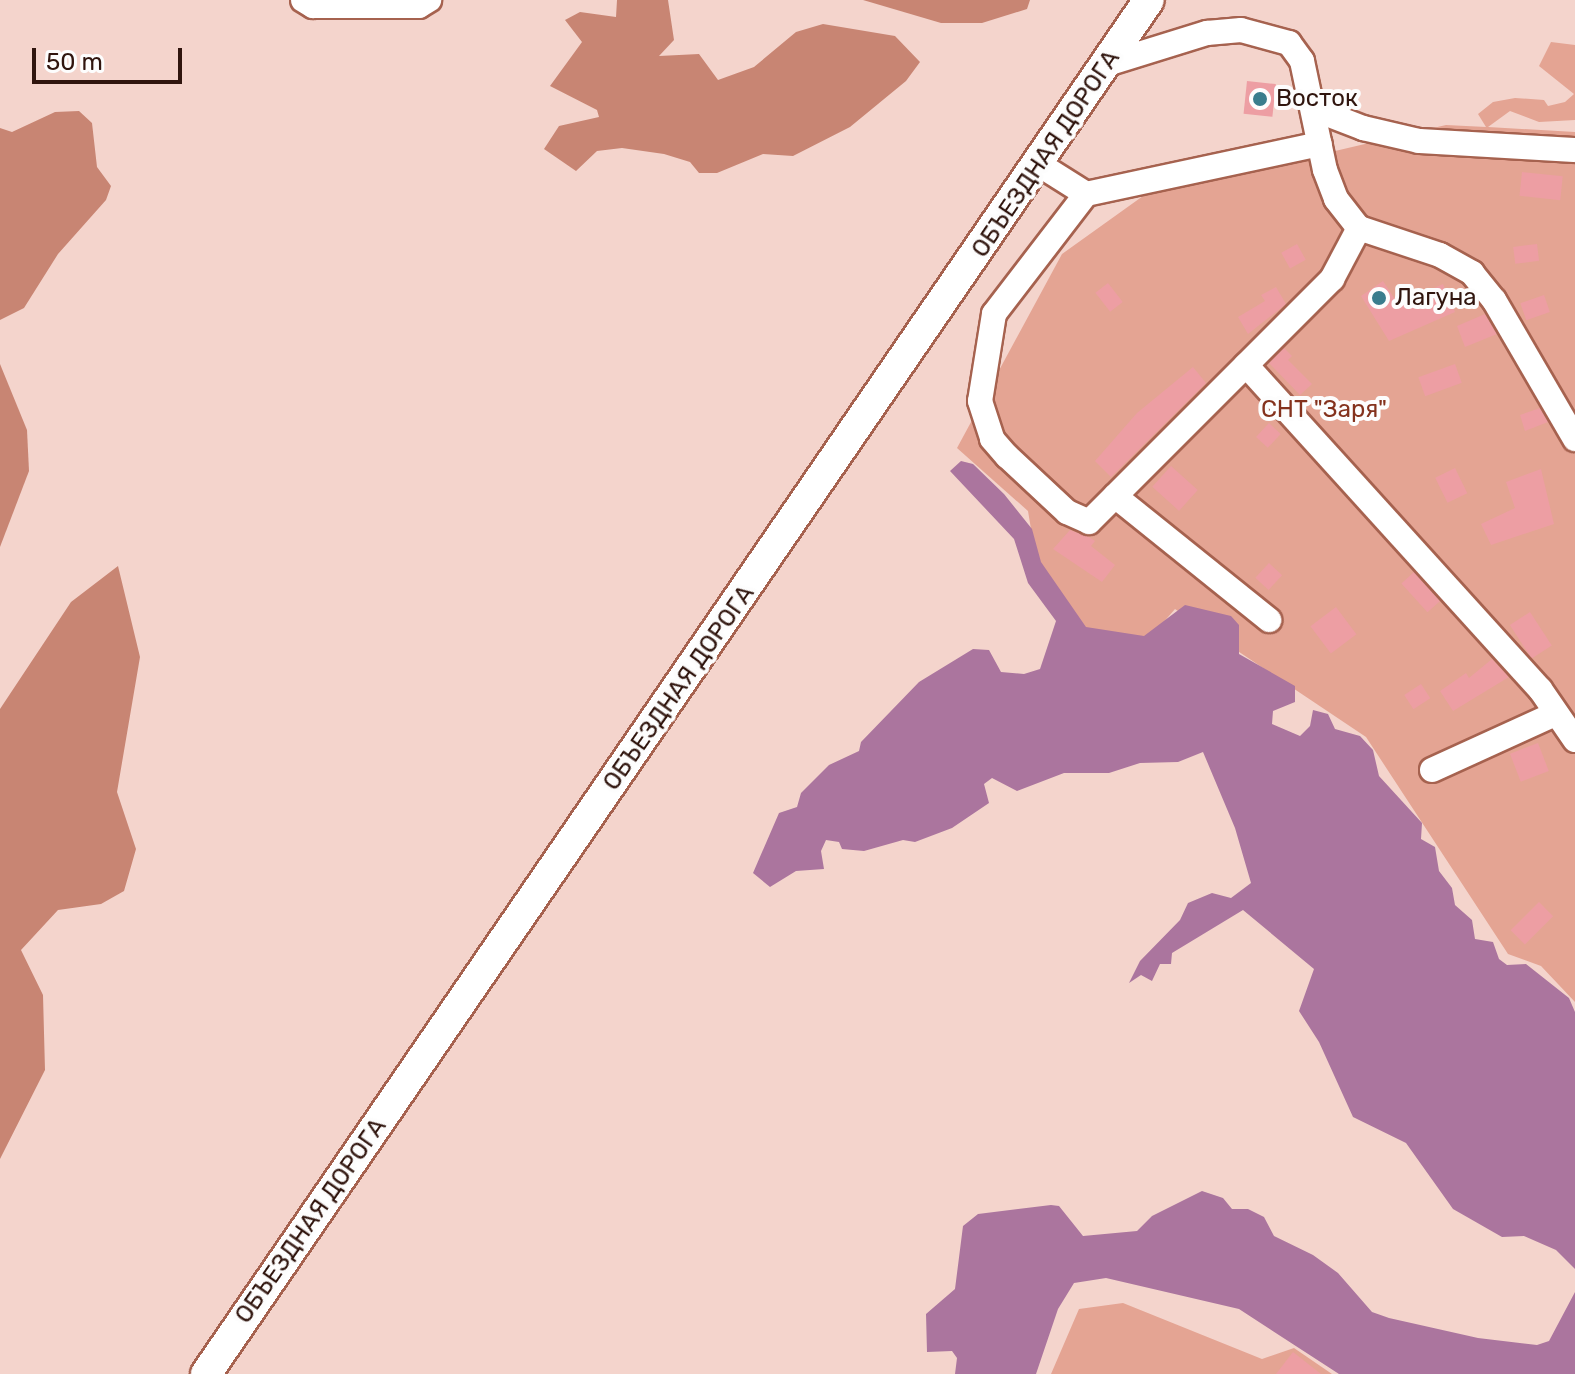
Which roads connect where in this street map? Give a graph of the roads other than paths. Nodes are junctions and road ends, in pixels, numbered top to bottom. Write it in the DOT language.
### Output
graph roads {
  1 [pos="303,0"];
  2 [pos="429,0"];
  3 [pos="1131,0"];
  4 [pos="1149,0"];
  5 [pos="1157,0"];
  6 [pos="1110,63"];
  7 [pos="1314,109"];
  8 [pos="1320,144"];
  9 [pos="1575,150"];
  10 [pos="1040,165"];
  11 [pos="1086,194"];
  12 [pos="1359,228"];
  13 [pos="1246,365"];
  14 [pos="1575,439"];
  15 [pos="1115,496"];
  16 [pos="1269,620"];
  17 [pos="1555,714"];
  18 [pos="1575,740"];
  19 [pos="1432,770"];
  20 [pos="206,1374"];
  1 -- 2 [label="lane"];
  3 -- 6 [label="main road"];
  4 -- 6 [label="main road, ОБЪЕЗДНАЯ ДОРОГА"];
  5 -- 6 [label="main road"];
  6 -- 7 [label="lane"];
  6 -- 10 [label="main road, ОБЪЕЗДНАЯ ДОРОГА"];
  7 -- 8 [label="lane"];
  7 -- 9 [label="lane"];
  8 -- 11 [label="lane"];
  8 -- 12 [label="lane"];
  10 -- 11 [label="lane"];
  10 -- 20 [label="main road, ОБЪЕЗДНАЯ ДОРОГА"];
  11 -- 15 [label="lane"];
  12 -- 13 [label="lane"];
  12 -- 14 [label="lane"];
  13 -- 15 [label="lane"];
  13 -- 17 [label="lane"];
  15 -- 16 [label="lane"];
  17 -- 18 [label="lane"];
  17 -- 19 [label="lane"];
}
